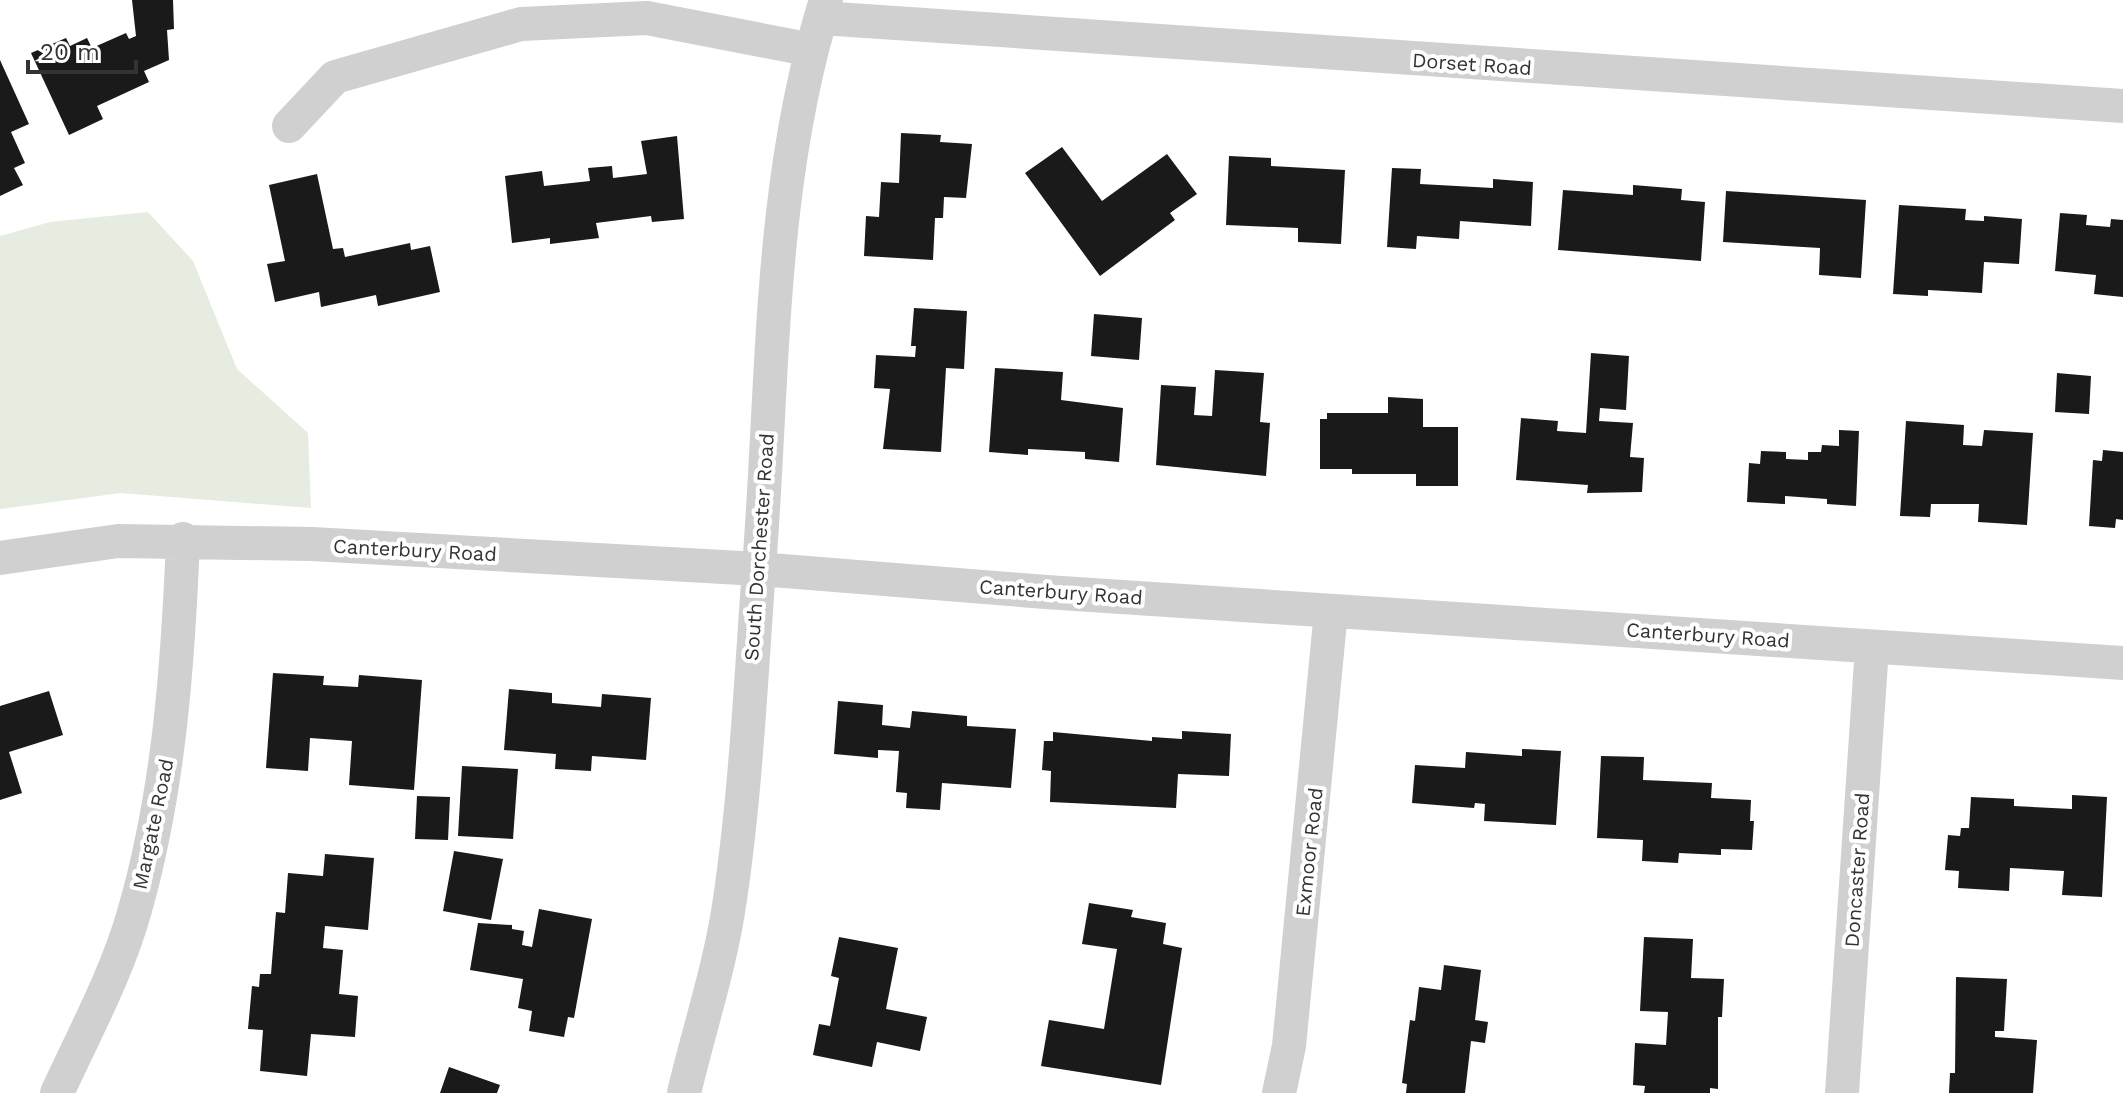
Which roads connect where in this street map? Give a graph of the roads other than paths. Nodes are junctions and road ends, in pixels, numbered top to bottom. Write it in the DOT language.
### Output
graph roads {
  1 [pos="823,9"];
  2 [pos="812,50"];
  3 [pos="2123,106"];
  4 [pos="289,126"];
  5 [pos="183,539"];
  6 [pos="0,558"];
  7 [pos="759,569"];
  8 [pos="1331,611"];
  9 [pos="1872,647"];
  10 [pos="2123,663"];
  11 [pos="57,1093"];
  12 [pos="684,1093"];
  13 [pos="1279,1093"];
  14 [pos="1842,1093"];
  1 -- 2 [label="street, South Dorchester Road"];
  1 -- 3 [label="street, Dorset Road"];
  2 -- 4 [label="street"];
  2 -- 7 [label="street, South Dorchester Road"];
  5 -- 6 [label="street, Canterbury Road"];
  5 -- 7 [label="street, Canterbury Road"];
  5 -- 11 [label="street, Margate Road"];
  7 -- 8 [label="street, Canterbury Road"];
  7 -- 12 [label="street, South Dorchester Road"];
  8 -- 9 [label="street, Canterbury Road"];
  8 -- 13 [label="street, Exmoor Road"];
  9 -- 10 [label="street, Canterbury Road"];
  9 -- 14 [label="street, Doncaster Road"];
}
